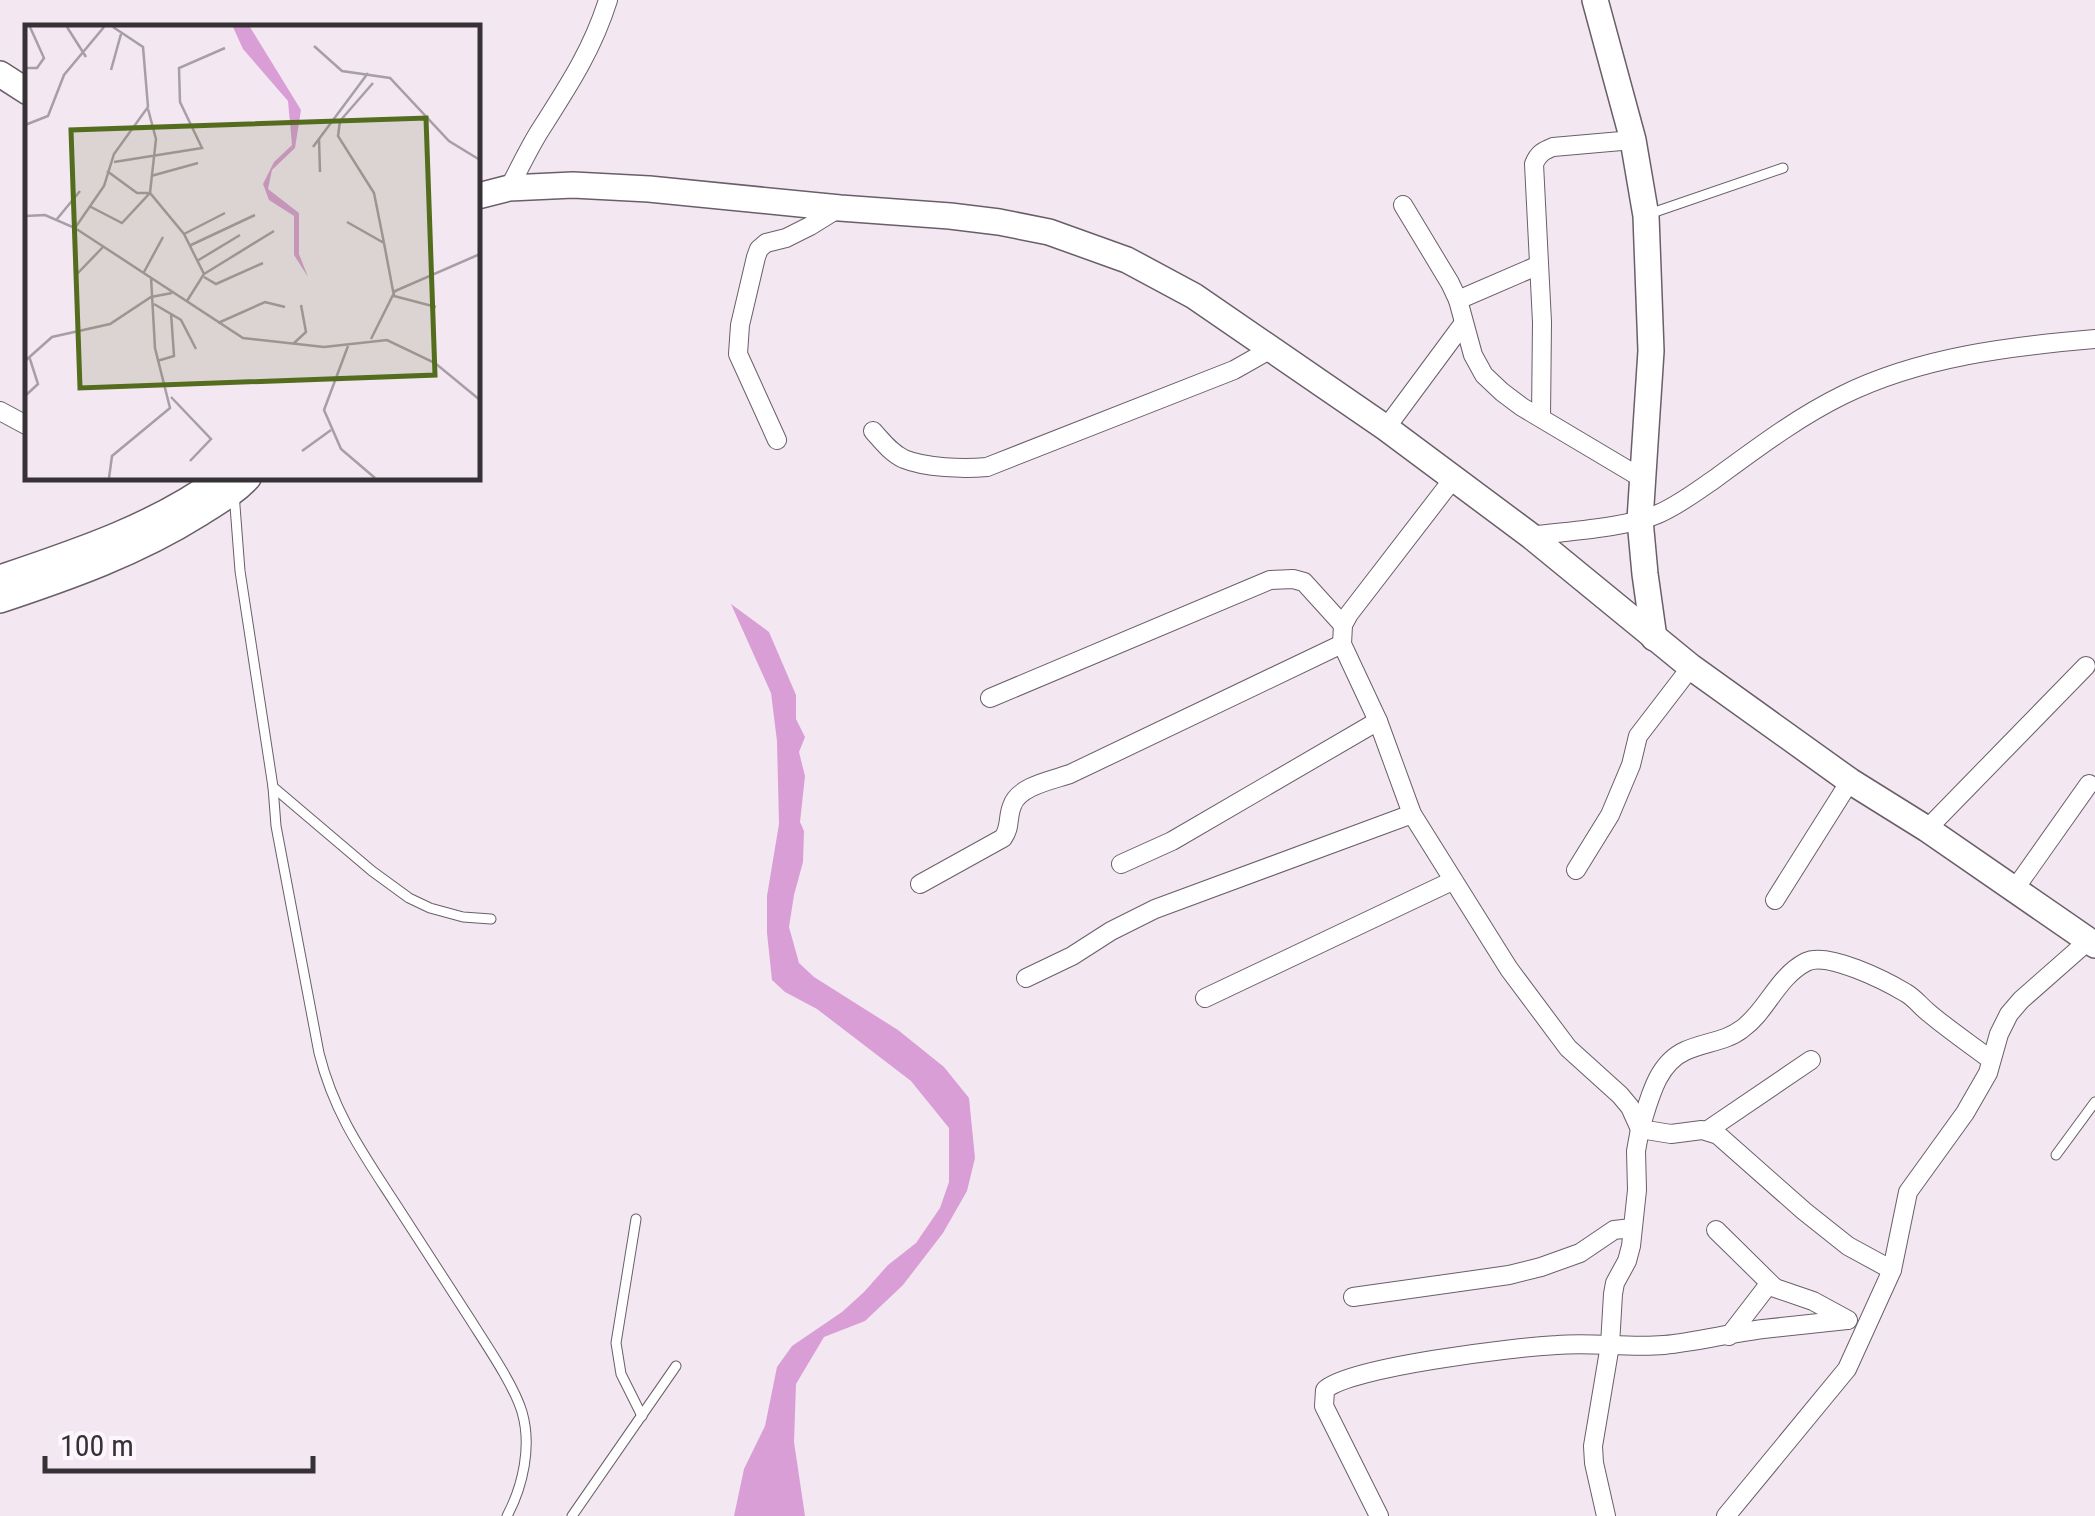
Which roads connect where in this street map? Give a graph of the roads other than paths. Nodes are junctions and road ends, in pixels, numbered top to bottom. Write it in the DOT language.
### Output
graph roads {
  1 [pos="608,0"];
  2 [pos="1596,0"];
  3 [pos="0,74"];
  4 [pos="25,90"];
  5 [pos="1633,140"];
  6 [pos="1783,168"];
  7 [pos="509,188"];
  8 [pos="480,195"];
  9 [pos="1403,205"];
  10 [pos="840,208"];
  11 [pos="1646,216"];
  12 [pos="1539,265"];
  13 [pos="1458,300"];
  14 [pos="1463,324"];
  15 [pos="2095,339"];
  16 [pos="1271,349"];
  17 [pos="0,411"];
  18 [pos="1541,417"];
  19 [pos="25,424"];
  20 [pos="1386,428"];
  21 [pos="873,431"];
  22 [pos="777,440"];
  23 [pos="1643,479"];
  24 [pos="1453,480"];
  25 [pos="233,481"];
  26 [pos="1640,520"];
  27 [pos="1530,536"];
  28 [pos="0,578"];
  29 [pos="0,600"];
  30 [pos="1343,634"];
  31 [pos="1654,638"];
  32 [pos="2086,666"];
  33 [pos="1691,667"];
  34 [pos="990,698"];
  35 [pos="1378,721"];
  36 [pos="1850,780"];
  37 [pos="2088,784"];
  38 [pos="273,787"];
  39 [pos="1412,814"];
  40 [pos="1927,830"];
  41 [pos="1121,864"];
  42 [pos="1576,870"];
  43 [pos="1452,881"];
  44 [pos="920,884"];
  45 [pos="2014,890"];
  46 [pos="1775,900"];
  47 [pos="491,919"];
  48 [pos="2092,943"];
  49 [pos="1026,978"];
  50 [pos="1205,998"];
  51 [pos="1812,1060"];
  52 [pos="1991,1060"];
  53 [pos="2095,1102"];
  54 [pos="1640,1128"];
  55 [pos="1708,1130"];
  56 [pos="2056,1155"];
  57 [pos="636,1219"];
  58 [pos="1632,1228"];
  59 [pos="1716,1230"];
  60 [pos="1892,1270"];
  61 [pos="1769,1284"];
  62 [pos="1353,1297"];
  63 [pos="1846,1320"];
  64 [pos="1868,1326"];
  65 [pos="1729,1336"];
  66 [pos="1610,1345"];
  67 [pos="676,1366"];
  68 [pos="642,1416"];
  69 [pos="507,1516"];
  70 [pos="572,1516"];
  71 [pos="1379,1516"];
  72 [pos="1606,1516"];
  73 [pos="1726,1516"];
  1 -- 7 [label="street"];
  2 -- 5 [label="main road"];
  3 -- 4 [label="main road"];
  5 -- 11 [label="main road"];
  5 -- 12 [label="street"];
  6 -- 11 [label="lane"];
  7 -- 8 [label="main road"];
  7 -- 10 [label="main road"];
  9 -- 13 [label="street"];
  10 -- 16 [label="main road"];
  10 -- 22 [label="street"];
  11 -- 23 [label="main road"];
  12 -- 13 [label="street"];
  12 -- 18 [label="street"];
  13 -- 14 [label="street"];
  14 -- 18 [label="street"];
  14 -- 20 [label="street"];
  15 -- 26 [label="street"];
  16 -- 20 [label="main road"];
  16 -- 21 [label="street"];
  17 -- 19 [label="street"];
  18 -- 23 [label="street"];
  20 -- 24 [label="main road"];
  23 -- 26 [label="main road"];
  24 -- 27 [label="main road"];
  24 -- 30 [label="street"];
  25 -- 28 [label="main road"];
  25 -- 29 [label="main road"];
  25 -- 38 [label="lane"];
  26 -- 27 [label="street"];
  26 -- 31 [label="main road"];
  27 -- 31 [label="main road"];
  30 -- 34 [label="street"];
  30 -- 35 [label="street"];
  30 -- 44 [label="street"];
  31 -- 33 [label="main road"];
  32 -- 40 [label="street"];
  33 -- 36 [label="main road"];
  33 -- 42 [label="street"];
  35 -- 39 [label="street"];
  35 -- 41 [label="street"];
  36 -- 40 [label="main road"];
  36 -- 46 [label="street"];
  37 -- 45 [label="street"];
  38 -- 47 [label="lane"];
  38 -- 69 [label="lane"];
  39 -- 43 [label="street"];
  39 -- 49 [label="street"];
  40 -- 45 [label="main road"];
  43 -- 50 [label="street"];
  43 -- 54 [label="street"];
  45 -- 48 [label="main road"];
  48 -- 52 [label="street"];
  51 -- 55 [label="street"];
  52 -- 54 [label="street"];
  52 -- 60 [label="street"];
  53 -- 56 [label="lane"];
  54 -- 55 [label="street"];
  54 -- 58 [label="street"];
  55 -- 60 [label="street"];
  57 -- 68 [label="lane"];
  58 -- 62 [label="street"];
  58 -- 66 [label="street"];
  59 -- 61 [label="street"];
  60 -- 64 [label="street"];
  61 -- 63 [label="street"];
  61 -- 65 [label="street"];
  63 -- 64 [label="street"];
  63 -- 65 [label="street"];
  64 -- 73 [label="street"];
  65 -- 66 [label="street"];
  66 -- 71 [label="street"];
  66 -- 72 [label="street"];
  67 -- 68 [label="lane"];
  68 -- 70 [label="lane"];
}
